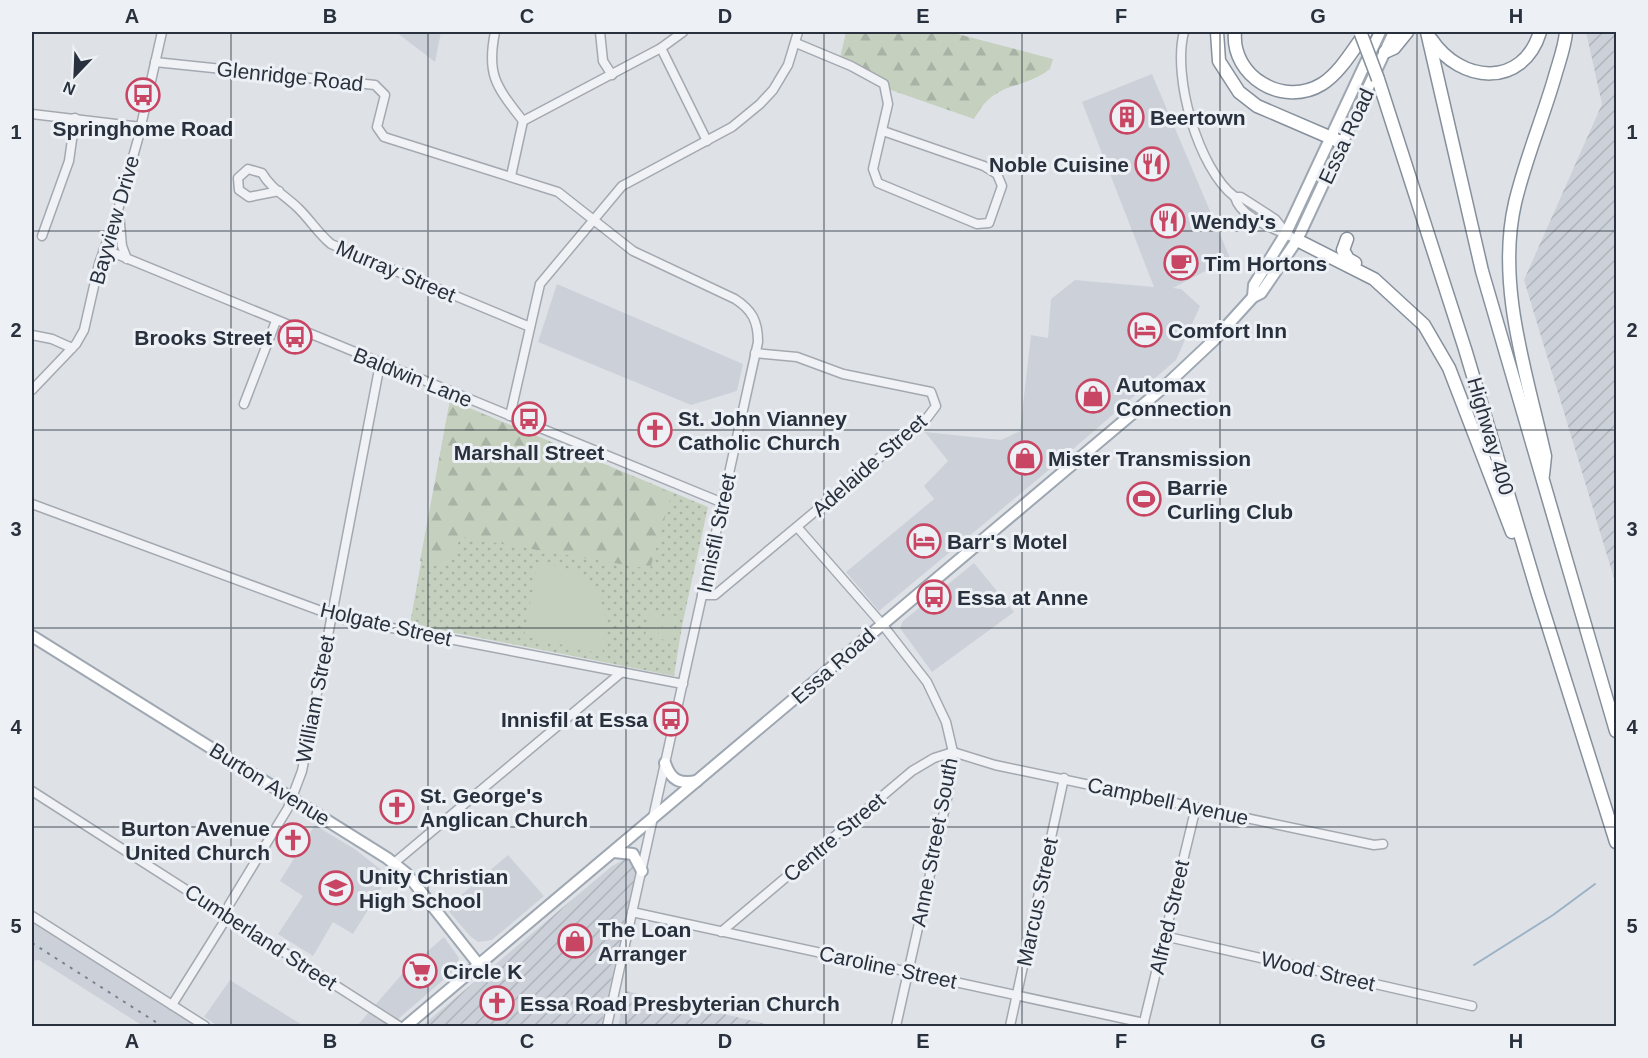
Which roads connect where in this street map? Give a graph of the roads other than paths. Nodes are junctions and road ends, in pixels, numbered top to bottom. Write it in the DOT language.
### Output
graph roads {
  1 [pos="162,32"];
  2 [pos="495,32"];
  3 [pos="600,32"];
  4 [pos="683,32"];
  5 [pos="798,32"];
  6 [pos="1184,32"];
  7 [pos="1217,32"];
  8 [pos="1235,32"];
  9 [pos="1362,32"];
  10 [pos="1380,32"];
  11 [pos="1394,32"];
  12 [pos="1407,32"];
  13 [pos="1427,32"];
  14 [pos="1540,32"];
  15 [pos="1566,32"];
  16 [pos="796,43"];
  17 [pos="661,48"];
  18 [pos="1385,52"];
  19 [pos="155,62"];
  20 [pos="612,75"];
  21 [pos="32,114"];
  22 [pos="75,118"];
  23 [pos="523,121"];
  24 [pos="141,127"];
  25 [pos="883,131"];
  26 [pos="1329,138"];
  27 [pos="707,141"];
  28 [pos="1343,144"];
  29 [pos="511,176"];
  30 [pos="279,191"];
  31 [pos="118,210"];
  32 [pos="594,220"];
  33 [pos="1286,233"];
  34 [pos="42,236"];
  35 [pos="1347,239"];
  36 [pos="1297,240"];
  37 [pos="104,249"];
  38 [pos="127,259"];
  39 [pos="1374,279"];
  40 [pos="1253,297"];
  41 [pos="276,321"];
  42 [pos="530,327"];
  43 [pos="32,335"];
  44 [pos="72,348"];
  45 [pos="755,353"];
  46 [pos="380,364"];
  47 [pos="32,390"];
  48 [pos="244,404"];
  49 [pos="510,416"];
  50 [pos="1543,482"];
  51 [pos="723,503"];
  52 [pos="32,504"];
  53 [pos="798,528"];
  54 [pos="1538,594"];
  55 [pos="702,595"];
  56 [pos="332,616"];
  57 [pos="882,624"];
  58 [pos="32,636"];
  59 [pos="622,672"];
  60 [pos="683,684"];
  61 [pos="1617,730"];
  62 [pos="953,752"];
  63 [pos="665,763"];
  64 [pos="1064,778"];
  65 [pos="698,781"];
  66 [pos="32,791"];
  67 [pos="292,798"];
  68 [pos="1196,807"];
  69 [pos="653,819"];
  70 [pos="1617,842"];
  71 [pos="1383,844"];
  72 [pos="613,852"];
  73 [pos="394,863"];
  74 [pos="642,871"];
  75 [pos="633,912"];
  76 [pos="225,914"];
  77 [pos="32,916"];
  78 [pos="721,932"];
  79 [pos="1164,936"];
  80 [pos="479,964"];
  81 [pos="908,972"];
  82 [pos="1017,995"];
  83 [pos="172,1005"];
  84 [pos="1472,1006"];
  85 [pos="1143,1025"];
  86 [pos="205,1026"];
  87 [pos="399,1026"];
  88 [pos="406,1026"];
  89 [pos="607,1026"];
  90 [pos="896,1026"];
  91 [pos="1010,1026"];
  1 -- 19 [label="street, Bayview Drive"];
  2 -- 23 [label="street"];
  3 -- 20 [label="street"];
  4 -- 17 [label="street"];
  5 -- 16 [label="street"];
  6 -- 33 [label="street"];
  7 -- 26 [label="highway"];
  8 -- 9 [label="highway"];
  9 -- 54 [label="highway, Highway 400, bridge"];
  10 -- 26 [label="main road, Essa Road"];
  11 -- 18 [label="main road, Essa Road"];
  12 -- 18 [label="highway"];
  13 -- 14 [label="highway"];
  13 -- 50 [label="highway, Highway 400"];
  15 -- 50 [label="highway"];
  16 -- 25 [label="street"];
  16 -- 27 [label="street"];
  17 -- 20 [label="street"];
  17 -- 27 [label="street"];
  18 -- 28 [label="main road, Essa Road"];
  19 -- 24 [label="street, Bayview Drive"];
  19 -- 29 [label="street, Glenridge Road"];
  20 -- 23 [label="street"];
  21 -- 22 [label="street"];
  22 -- 24 [label="street"];
  22 -- 34 [label="street"];
  23 -- 29 [label="street"];
  24 -- 31 [label="street, Bayview Drive"];
  25 -- 25 [label="street"];
  26 -- 28 [label="highway"];
  26 -- 33 [label="main road, Essa Road"];
  27 -- 32 [label="street"];
  28 -- 36 [label="main road, Essa Road"];
  29 -- 32 [label="street, Innisfil Street"];
  30 -- 30 [label="street, Murray Street"];
  30 -- 42 [label="street, Murray Street"];
  31 -- 37 [label="street, Bayview Drive"];
  31 -- 38 [label="street"];
  32 -- 42 [label="street"];
  32 -- 45 [label="street, Innisfil Street"];
  33 -- 36 [label="street"];
  33 -- 40 [label="main road, Essa Road"];
  35 -- 39 [label="highway"];
  36 -- 39 [label="highway"];
  36 -- 40 [label="main road, Essa Road"];
  37 -- 38 [label="street, Baldwin Lane"];
  37 -- 44 [label="street, Bayview Drive"];
  38 -- 41 [label="street, Baldwin Lane"];
  39 -- 54 [label="highway"];
  40 -- 57 [label="main road, Essa Road"];
  41 -- 46 [label="street, Baldwin Lane"];
  41 -- 48 [label="street"];
  42 -- 49 [label="street"];
  43 -- 44 [label="street"];
  44 -- 47 [label="street, Bayview Drive"];
  45 -- 51 [label="street, Innisfil Street"];
  45 -- 53 [label="street, Adelaide Street"];
  46 -- 49 [label="street, Baldwin Lane"];
  46 -- 56 [label="street, William Street"];
  49 -- 51 [label="street, Baldwin Lane"];
  50 -- 61 [label="highway, Highway 400"];
  51 -- 55 [label="street, Innisfil Street"];
  52 -- 56 [label="street, Holgate Street"];
  53 -- 55 [label="street, Adelaide Street"];
  53 -- 57 [label="street, Anne Street South"];
  54 -- 70 [label="highway, Highway 400"];
  55 -- 60 [label="street, Innisfil Street"];
  56 -- 59 [label="street, Holgate Street"];
  56 -- 67 [label="street, William Street"];
  57 -- 62 [label="street, Anne Street South"];
  57 -- 65 [label="main road, Essa Road"];
  58 -- 67 [label="main road, Burton Avenue"];
  59 -- 60 [label="street, Holgate Street"];
  59 -- 73 [label="street"];
  60 -- 63 [label="street, Innisfil Street"];
  62 -- 64 [label="street, Campbell Avenue"];
  62 -- 78 [label="street, Centre Street"];
  62 -- 81 [label="street, Anne Street South"];
  63 -- 65 [label="main road"];
  63 -- 69 [label="street, Innisfil Street"];
  64 -- 68 [label="street, Campbell Avenue"];
  64 -- 82 [label="street, Marcus Street"];
  65 -- 69 [label="main road, Essa Road"];
  66 -- 76 [label="street, Cumberland Street"];
  67 -- 73 [label="main road, Burton Avenue"];
  67 -- 76 [label="street, William Street"];
  68 -- 71 [label="street, Campbell Avenue"];
  68 -- 79 [label="street, Alfred Street"];
  69 -- 72 [label="main road, Essa Road"];
  69 -- 74 [label="street, Innisfil Street"];
  72 -- 74 [label="main road"];
  72 -- 80 [label="main road, Essa Road"];
  73 -- 80 [label="main road, Burton Avenue"];
  74 -- 75 [label="street, Innisfil Street"];
  75 -- 78 [label="street, Caroline Street"];
  75 -- 89 [label="street, Innisfil Street"];
  76 -- 83 [label="street, William Street"];
  76 -- 87 [label="street, Cumberland Street"];
  77 -- 83 [label="street"];
  78 -- 81 [label="street, Caroline Street"];
  79 -- 84 [label="street, Wood Street"];
  79 -- 85 [label="street, Alfred Street"];
  80 -- 88 [label="main road, Essa Road"];
  81 -- 82 [label="street, Caroline Street"];
  81 -- 90 [label="street, Anne Street South"];
  82 -- 85 [label="street, Caroline Street"];
  82 -- 91 [label="street, Marcus Street"];
  83 -- 86 [label="street"];
}
